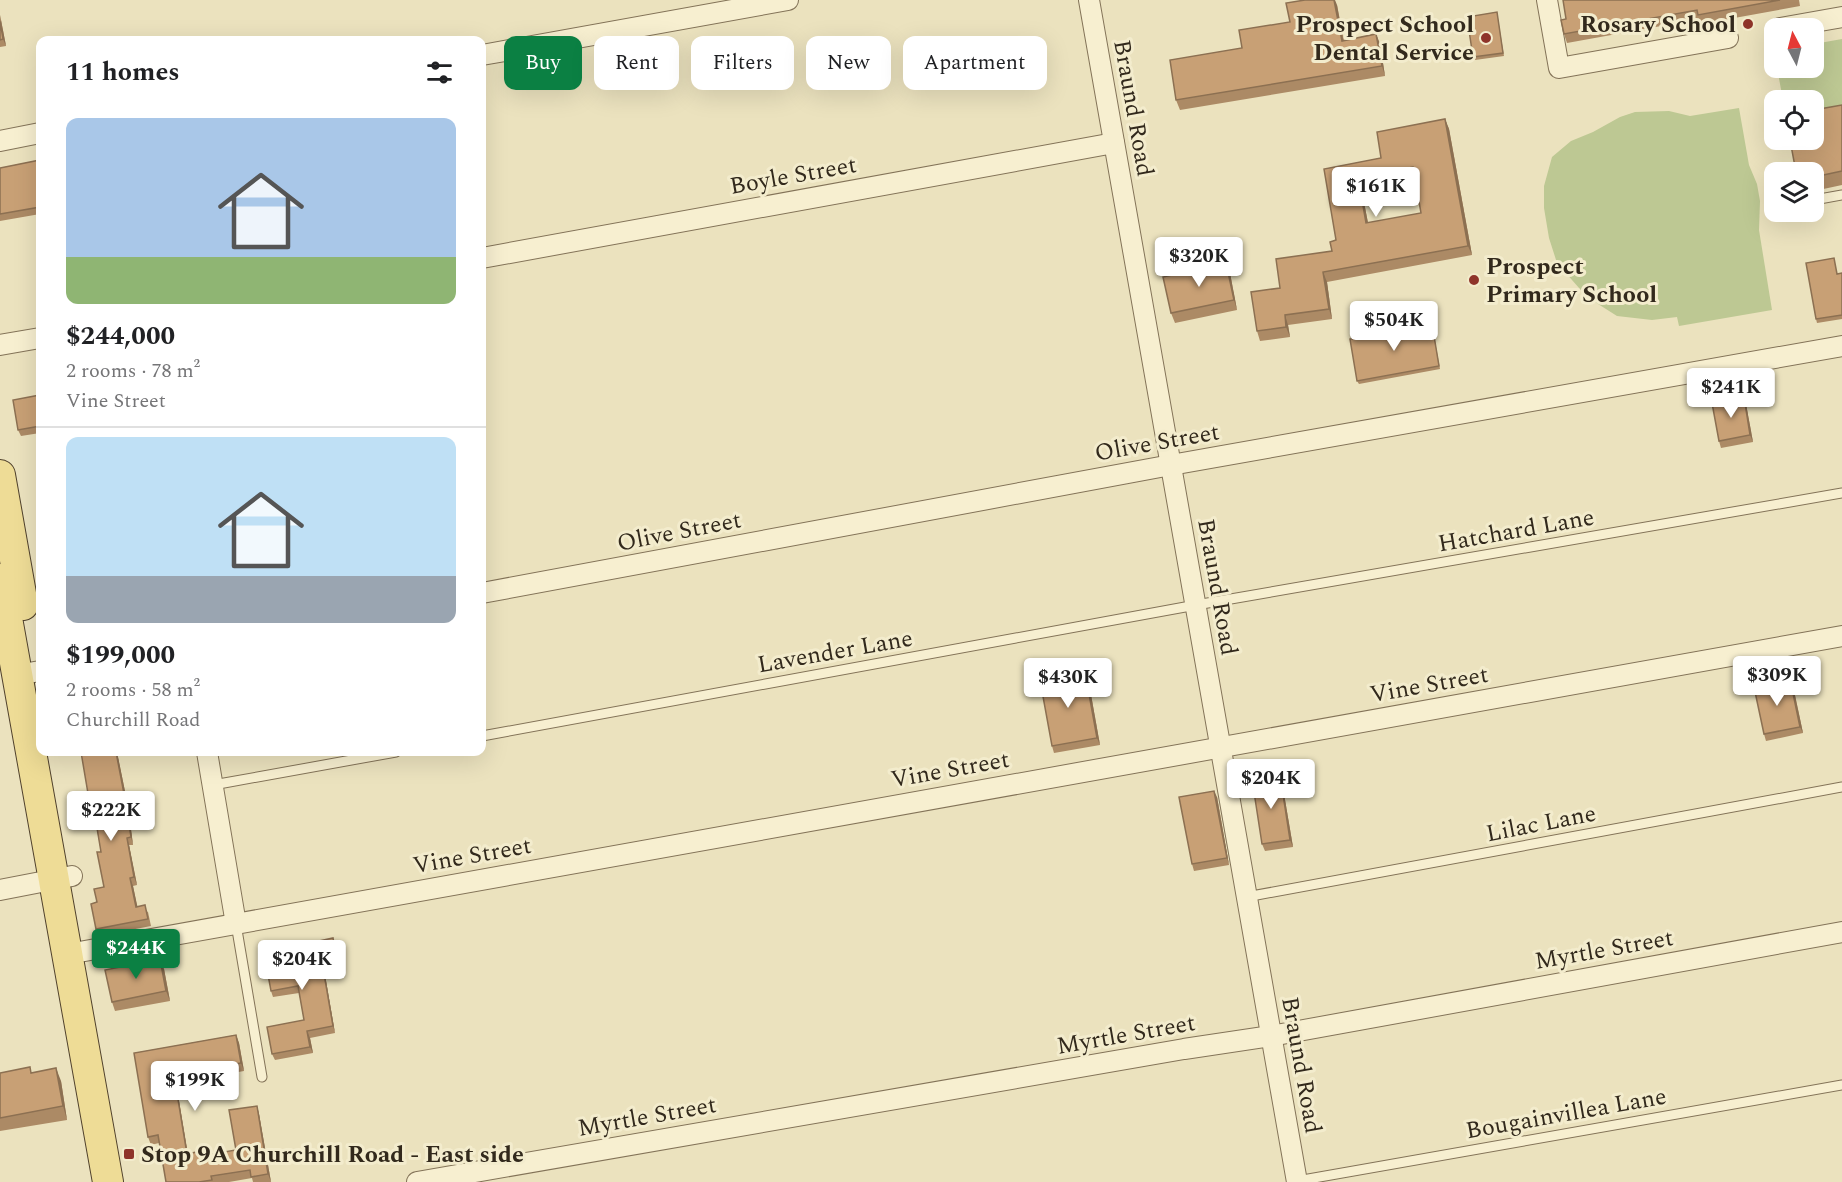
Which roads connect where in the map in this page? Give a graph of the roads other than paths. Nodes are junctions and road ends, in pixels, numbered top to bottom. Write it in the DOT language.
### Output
graph roads {
  1 [pos="788,0"];
  2 [pos="1089,0"];
  3 [pos="1547,0"];
  4 [pos="1842,17"];
  5 [pos="1824,20"];
  6 [pos="1728,38"];
  7 [pos="486,54"];
  8 [pos="36,134"];
  9 [pos="0,141"];
  10 [pos="1114,143"];
  11 [pos="1842,195"];
  12 [pos="1824,198"];
  13 [pos="486,257"];
  14 [pos="36,339"];
  15 [pos="0,345"];
  16 [pos="1842,346"];
  17 [pos="1171,465"];
  18 [pos="0,475"];
  19 [pos="1842,493"];
  20 [pos="0,579"];
  21 [pos="486,592"];
  22 [pos="1196,605"];
  23 [pos="1842,636"];
  24 [pos="33,680"];
  25 [pos="36,700"];
  26 [pos="486,735"];
  27 [pos="1220,747"];
  28 [pos="45,756"];
  29 [pos="50,756"];
  30 [pos="208,756"];
  31 [pos="374,756"];
  32 [pos="213,785"];
  33 [pos="1842,786"];
  34 [pos="63,878"];
  35 [pos="0,890"];
  36 [pos="1246,897"];
  37 [pos="236,924"];
  38 [pos="1842,932"];
  39 [pos="77,953"];
  40 [pos="1271,1036"];
  41 [pos="262,1077"];
  42 [pos="1842,1084"];
  43 [pos="1297,1181"];
  44 [pos="108,1182"];
  45 [pos="126,1182"];
  46 [pos="417,1182"];
  1 -- 7 [label="street"];
  2 -- 10 [label="street, Braund Road"];
  3 -- 6 [label="street"];
  4 -- 5 [label="street"];
  8 -- 9 [label="street"];
  10 -- 13 [label="street, Boyle Street"];
  10 -- 17 [label="street, Braund Road"];
  11 -- 12 [label="lane"];
  14 -- 15 [label="street"];
  16 -- 17 [label="street, Olive Street"];
  17 -- 21 [label="street, Olive Street"];
  17 -- 22 [label="street, Braund Road"];
  18 -- 24 [label="main road"];
  19 -- 22 [label="lane, Hatchard Lane"];
  20 -- 24 [label="main road"];
  22 -- 26 [label="lane, Lavender Lane"];
  22 -- 27 [label="street, Braund Road"];
  23 -- 27 [label="street, Vine Street"];
  24 -- 25 [label="main road"];
  27 -- 36 [label="street, Braund Road"];
  27 -- 37 [label="street, Vine Street"];
  28 -- 34 [label="main road"];
  29 -- 34 [label="main road"];
  30 -- 32 [label="street"];
  31 -- 32 [label="lane"];
  32 -- 37 [label="street"];
  33 -- 36 [label="lane, Lilac Lane"];
  34 -- 35 [label="street"];
  34 -- 39 [label="main road"];
  36 -- 40 [label="street, Braund Road"];
  37 -- 39 [label="street, Vine Street"];
  37 -- 41 [label="lane"];
  38 -- 40 [label="street, Myrtle Street"];
  39 -- 44 [label="main road"];
  39 -- 45 [label="main road"];
  40 -- 43 [label="street, Braund Road"];
  40 -- 46 [label="street, Myrtle Street"];
  42 -- 43 [label="lane, Bougainvillea Lane"];
}
